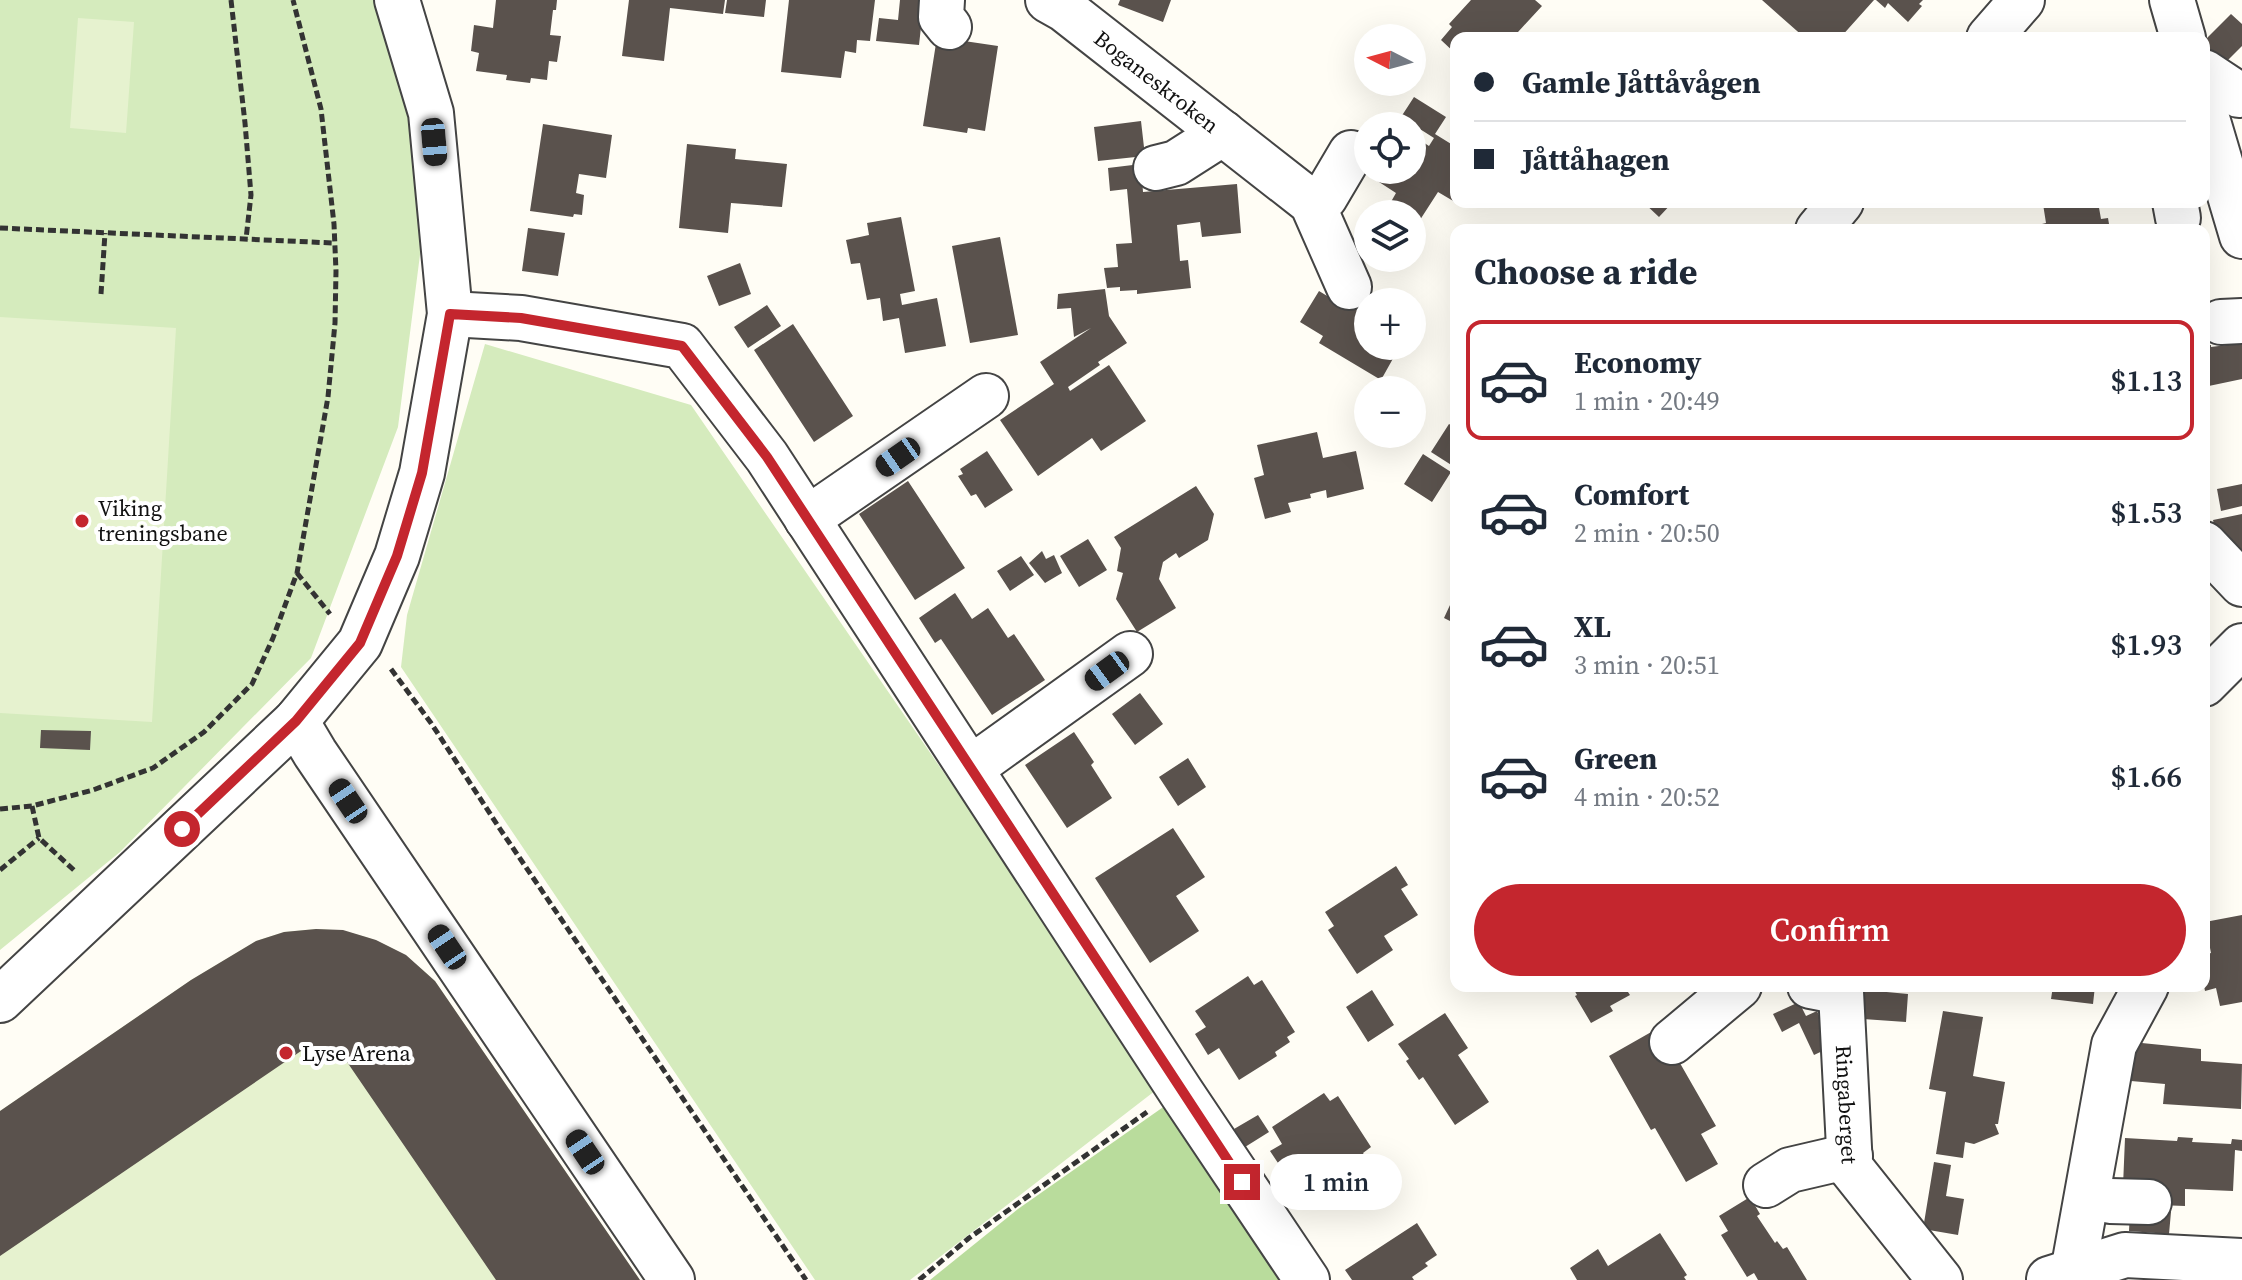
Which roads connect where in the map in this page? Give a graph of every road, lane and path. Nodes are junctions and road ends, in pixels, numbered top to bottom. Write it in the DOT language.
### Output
graph roads {
  1 [pos="231,0"];
  2 [pos="293,0"];
  3 [pos="397,0"];
  4 [pos="2022,0"];
  5 [pos="2172,0"];
  6 [pos="1051,1"];
  7 [pos="1102,17"];
  8 [pos="1994,32"];
  9 [pos="2181,32"];
  10 [pos="2216,92"];
  11 [pos="2210,123"];
  12 [pos="1226,135"];
  13 [pos="1351,153"];
  14 [pos="1156,168"];
  15 [pos="1312,203"];
  16 [pos="1836,208"];
  17 [pos="2210,208"];
  18 [pos="1823,224"];
  19 [pos="0,228"];
  20 [pos="105,233"];
  21 [pos="2242,236"];
  22 [pos="246,239"];
  23 [pos="333,243"];
  24 [pos="1349,287"];
  25 [pos="101,294"];
  26 [pos="450,314"];
  27 [pos="986,396"];
  28 [pos="807,519"];
  29 [pos="2210,550"];
  30 [pos="297,573"];
  31 [pos="2242,584"];
  32 [pos="347,631"];
  33 [pos="2240,652"];
  34 [pos="1130,654"];
  35 [pos="2210,679"];
  36 [pos="296,721"];
  37 [pos="971,768"];
  38 [pos="32,806"];
  39 [pos="0,809"];
  40 [pos="39,838"];
  41 [pos="0,870"];
  42 [pos="79,874"];
  43 [pos="1732,992"];
  44 [pos="1831,992"];
  45 [pos="2143,992"];
  46 [pos="0,1000"];
  47 [pos="1672,1042"];
  48 [pos="1181,1092"];
  49 [pos="2136,1102"];
  50 [pos="1850,1156"];
  51 [pos="1766,1185"];
  52 [pos="2242,1261"];
  53 [pos="2074,1271"];
  54 [pos="672,1280"];
  55 [pos="806,1280"];
  56 [pos="919,1280"];
  57 [pos="1307,1280"];
  58 [pos="1940,1280"];
  1 -- 22 [label="path"];
  2 -- 23 [label="path"];
  3 -- 26 [label="street"];
  4 -- 8 [label="street"];
  5 -- 9 [label="street"];
  6 -- 7 [label="street, Boganeskroken"];
  7 -- 12 [label="street, Boganeskroken"];
  10 -- 11 [label="street"];
  12 -- 14 [label="street"];
  12 -- 15 [label="street, Boganeskroken"];
  13 -- 15 [label="street"];
  15 -- 24 [label="street"];
  16 -- 18 [label="street"];
  17 -- 21 [label="street"];
  19 -- 20 [label="path"];
  20 -- 22 [label="path"];
  20 -- 25 [label="path"];
  22 -- 23 [label="path"];
  23 -- 30 [label="path"];
  26 -- 28 [label="street"];
  26 -- 32 [label="street"];
  27 -- 28 [label="street"];
  28 -- 37 [label="street"];
  29 -- 31 [label="street"];
  30 -- 32 [label="path"];
  30 -- 38 [label="path"];
  32 -- 36 [label="street"];
  32 -- 55 [label="path"];
  33 -- 35 [label="street"];
  34 -- 37 [label="street"];
  36 -- 46 [label="street"];
  36 -- 54 [label="street"];
  37 -- 48 [label="street"];
  38 -- 39 [label="path"];
  38 -- 40 [label="path"];
  40 -- 41 [label="path"];
  40 -- 42 [label="path"];
  43 -- 47 [label="street"];
  44 -- 50 [label="street, Ringaberget"];
  45 -- 53 [label="street"];
  48 -- 56 [label="path"];
  48 -- 57 [label="street"];
  49 -- 53 [label="street"];
  50 -- 51 [label="street"];
  50 -- 58 [label="street, Ringaberget"];
  52 -- 53 [label="street"];
}
